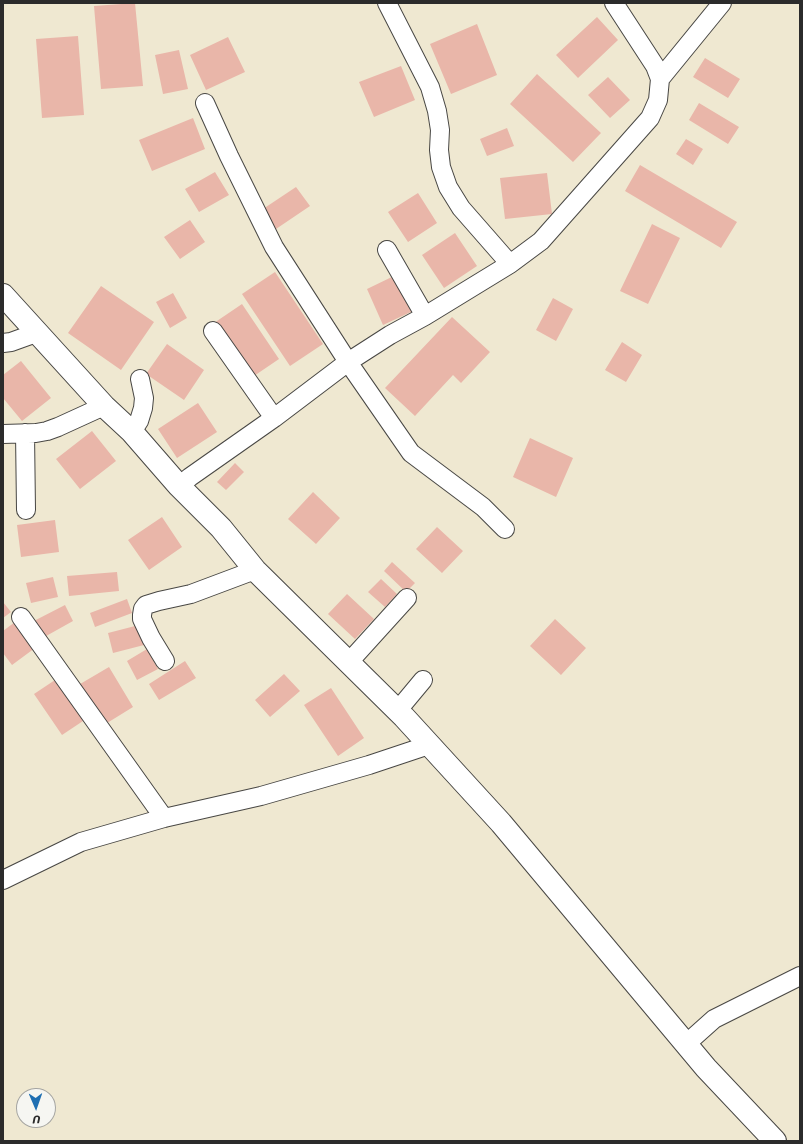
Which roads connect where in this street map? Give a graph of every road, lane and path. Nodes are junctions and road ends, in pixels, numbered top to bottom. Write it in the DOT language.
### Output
graph roads {
  1 [pos="387,3"];
  2 [pos="614,3"];
  3 [pos="722,3"];
  4 [pos="660,79"];
  5 [pos="205,103"];
  6 [pos="387,250"];
  7 [pos="510,264"];
  8 [pos="3,296"];
  9 [pos="425,316"];
  10 [pos="213,331"];
  11 [pos="36,333"];
  12 [pos="3,342"];
  13 [pos="348,362"];
  14 [pos="140,379"];
  15 [pos="104,406"];
  16 [pos="274,418"];
  17 [pos="132,432"];
  18 [pos="25,433"];
  19 [pos="3,434"];
  20 [pos="179,486"];
  21 [pos="26,510"];
  22 [pos="505,529"];
  23 [pos="255,570"];
  24 [pos="407,598"];
  25 [pos="21,617"];
  26 [pos="165,661"];
  27 [pos="349,662"];
  28 [pos="423,680"];
  29 [pos="398,710"];
  30 [pos="429,744"];
  31 [pos="164,818"];
  32 [pos="3,880"];
  33 [pos="800,976"];
  34 [pos="686,1044"];
  35 [pos="775,1141"];
  1 -- 7 [label="street"];
  2 -- 4 [label="street"];
  3 -- 4 [label="street"];
  4 -- 7 [label="street"];
  5 -- 13 [label="street"];
  6 -- 9 [label="street"];
  7 -- 9 [label="street"];
  8 -- 11 [label="street"];
  9 -- 13 [label="street"];
  10 -- 16 [label="street"];
  11 -- 12 [label="street"];
  11 -- 15 [label="street"];
  13 -- 16 [label="street"];
  13 -- 22 [label="street"];
  14 -- 17 [label="street"];
  15 -- 17 [label="street"];
  15 -- 18 [label="street"];
  16 -- 20 [label="street"];
  17 -- 20 [label="street"];
  18 -- 19 [label="street"];
  18 -- 21 [label="street"];
  20 -- 23 [label="street"];
  23 -- 26 [label="street"];
  23 -- 27 [label="street"];
  24 -- 27 [label="street"];
  25 -- 31 [label="street"];
  27 -- 29 [label="street"];
  28 -- 29 [label="street"];
  29 -- 30 [label="street"];
  30 -- 31 [label="street"];
  30 -- 34 [label="street"];
  31 -- 32 [label="street"];
  33 -- 34 [label="street"];
  34 -- 35 [label="street"];
}
